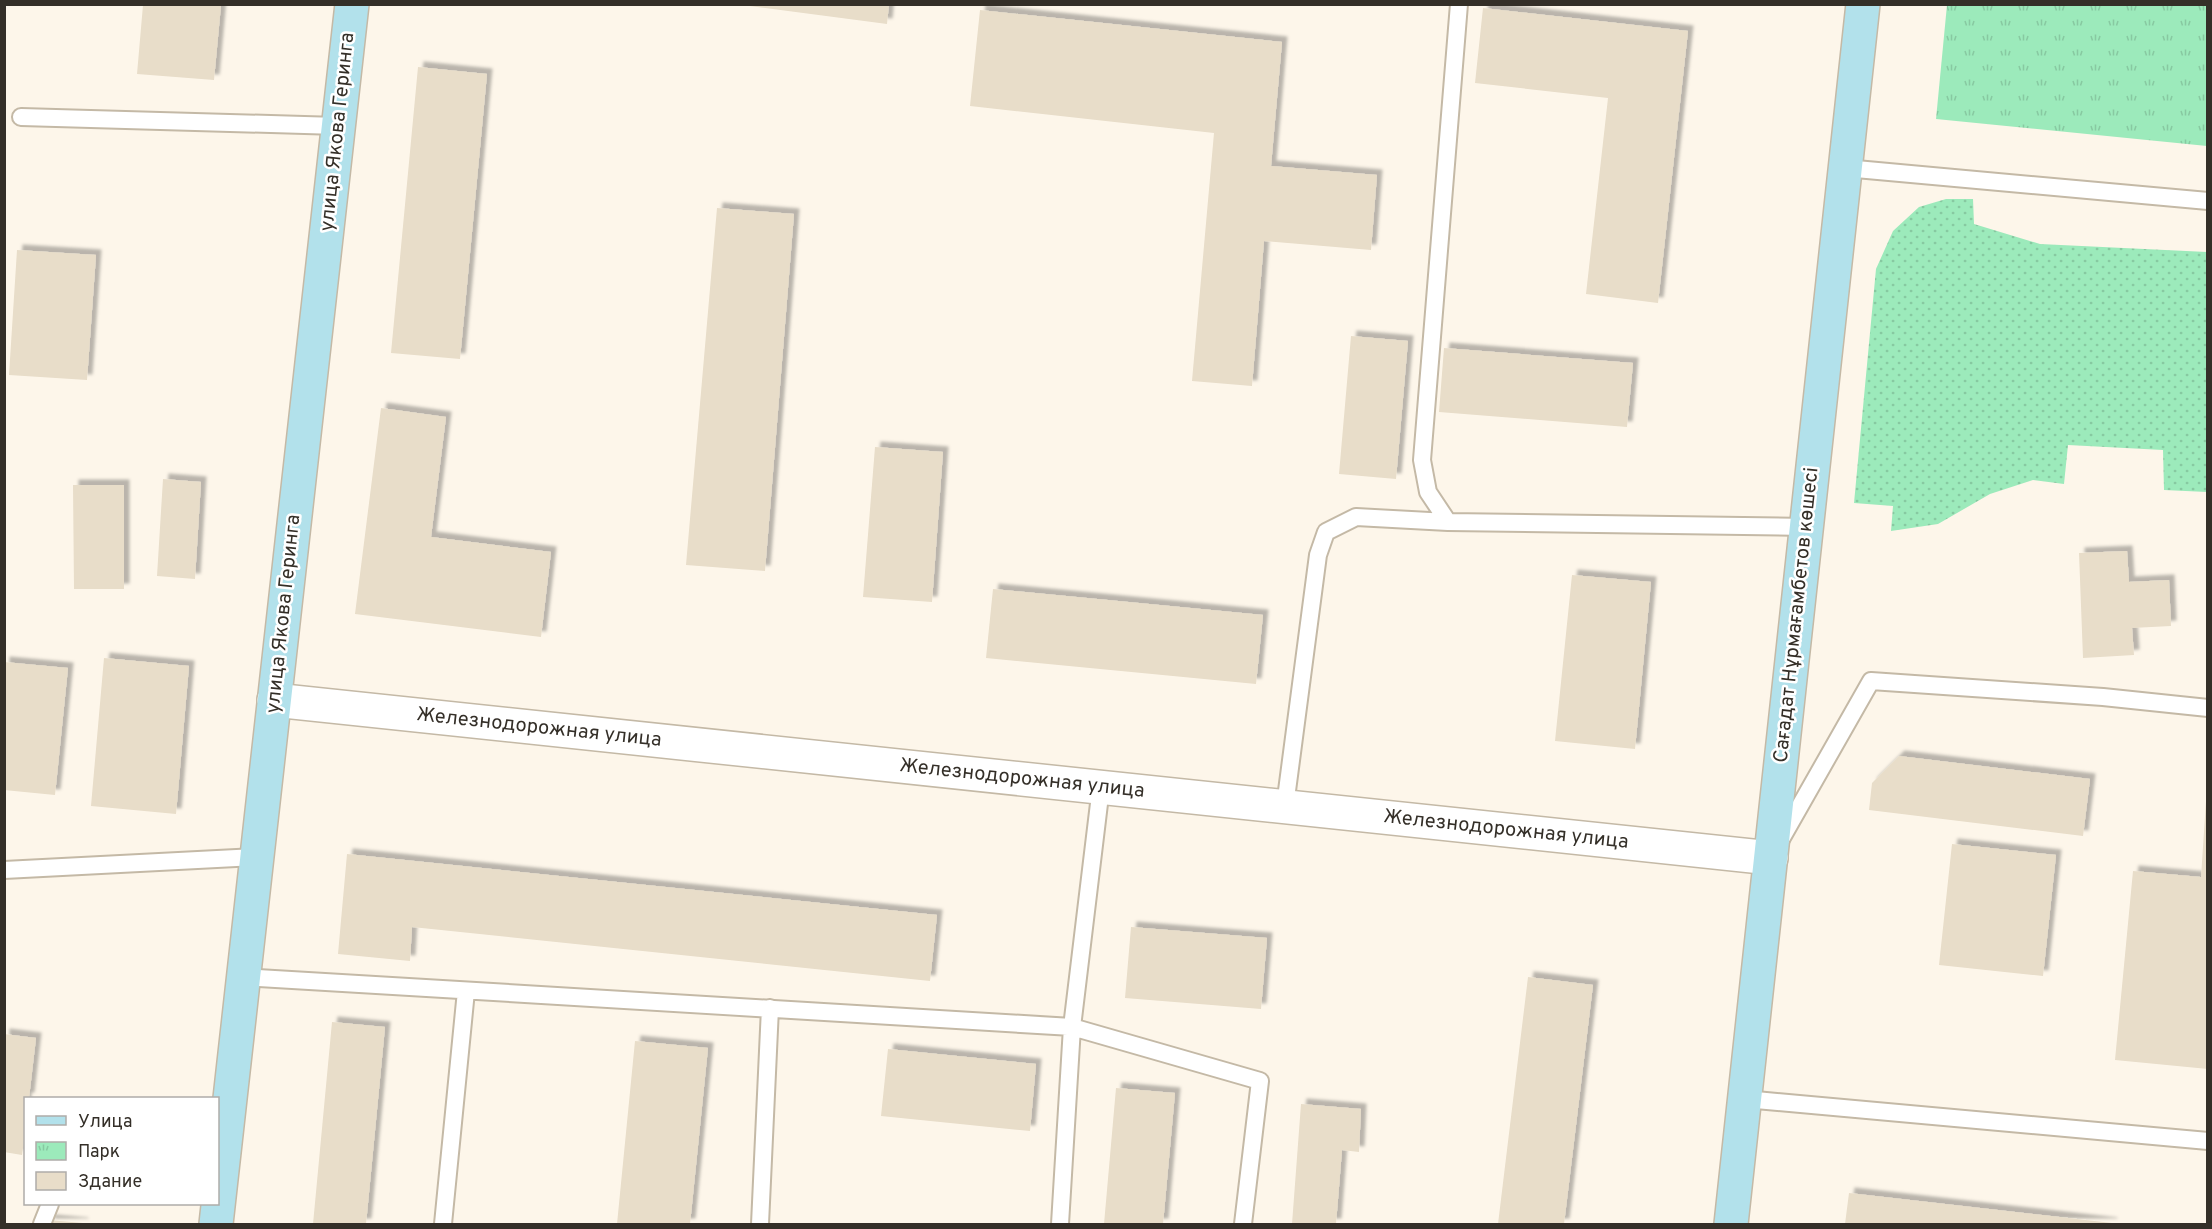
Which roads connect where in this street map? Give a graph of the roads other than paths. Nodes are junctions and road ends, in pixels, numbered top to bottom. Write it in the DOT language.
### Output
graph roads {
  1 [pos="352,4"];
  2 [pos="1459,4"];
  3 [pos="1863,4"];
  4 [pos="21,117"];
  5 [pos="338,126"];
  6 [pos="1845,168"];
  7 [pos="2208,201"];
  8 [pos="1448,522"];
  9 [pos="1807,527"];
  10 [pos="274,700"];
  11 [pos="2208,708"];
  12 [pos="1101,787"];
  13 [pos="1285,806"];
  14 [pos="256,857"];
  15 [pos="1771,858"];
  16 [pos="4,870"];
  17 [pos="243,977"];
  18 [pos="466,991"];
  19 [pos="770,1008"];
  20 [pos="1072,1027"];
  21 [pos="1745,1099"];
  22 [pos="2208,1141"];
  23 [pos="219,1192"];
  24 [pos="49,1205"];
  25 [pos="218,1205"];
  26 [pos="42,1224"];
  27 [pos="216,1224"];
  28 [pos="443,1224"];
  29 [pos="760,1224"];
  30 [pos="1060,1224"];
  31 [pos="1243,1224"];
  32 [pos="1731,1224"];
  1 -- 5 [label="street, улица Якова Геринга"];
  2 -- 8 [label="lane"];
  3 -- 6 [label="street, Сағадат Нұрмағамбетов көшесі"];
  4 -- 5 [label="lane"];
  5 -- 10 [label="street, улица Якова Геринга"];
  6 -- 7 [label="lane"];
  6 -- 9 [label="street, Сағадат Нұрмағамбетов көшесі"];
  8 -- 9 [label="lane"];
  8 -- 13 [label="lane"];
  9 -- 15 [label="street, Сағадат Нұрмағамбетов көшесі"];
  10 -- 12 [label="street, Железнодорожная улица"];
  10 -- 14 [label="street, улица Якова Геринга"];
  11 -- 15 [label="lane"];
  12 -- 13 [label="street, Железнодорожная улица"];
  12 -- 20 [label="lane"];
  13 -- 15 [label="street, Железнодорожная улица"];
  14 -- 16 [label="lane"];
  14 -- 17 [label="street, улица Якова Геринга"];
  15 -- 21 [label="street, Сағадат Нұрмағамбетов көшесі"];
  17 -- 18 [label="lane"];
  17 -- 23 [label="street, улица Якова Геринга"];
  18 -- 19 [label="lane"];
  18 -- 28 [label="lane"];
  19 -- 20 [label="lane"];
  19 -- 29 [label="lane"];
  20 -- 30 [label="lane"];
  20 -- 31 [label="lane"];
  21 -- 22 [label="lane"];
  21 -- 32 [label="street, Сағадат Нұрмағамбетов көшесі"];
  24 -- 26 [label="lane"];
  25 -- 27 [label="street, улица Якова Геринга"];
}
